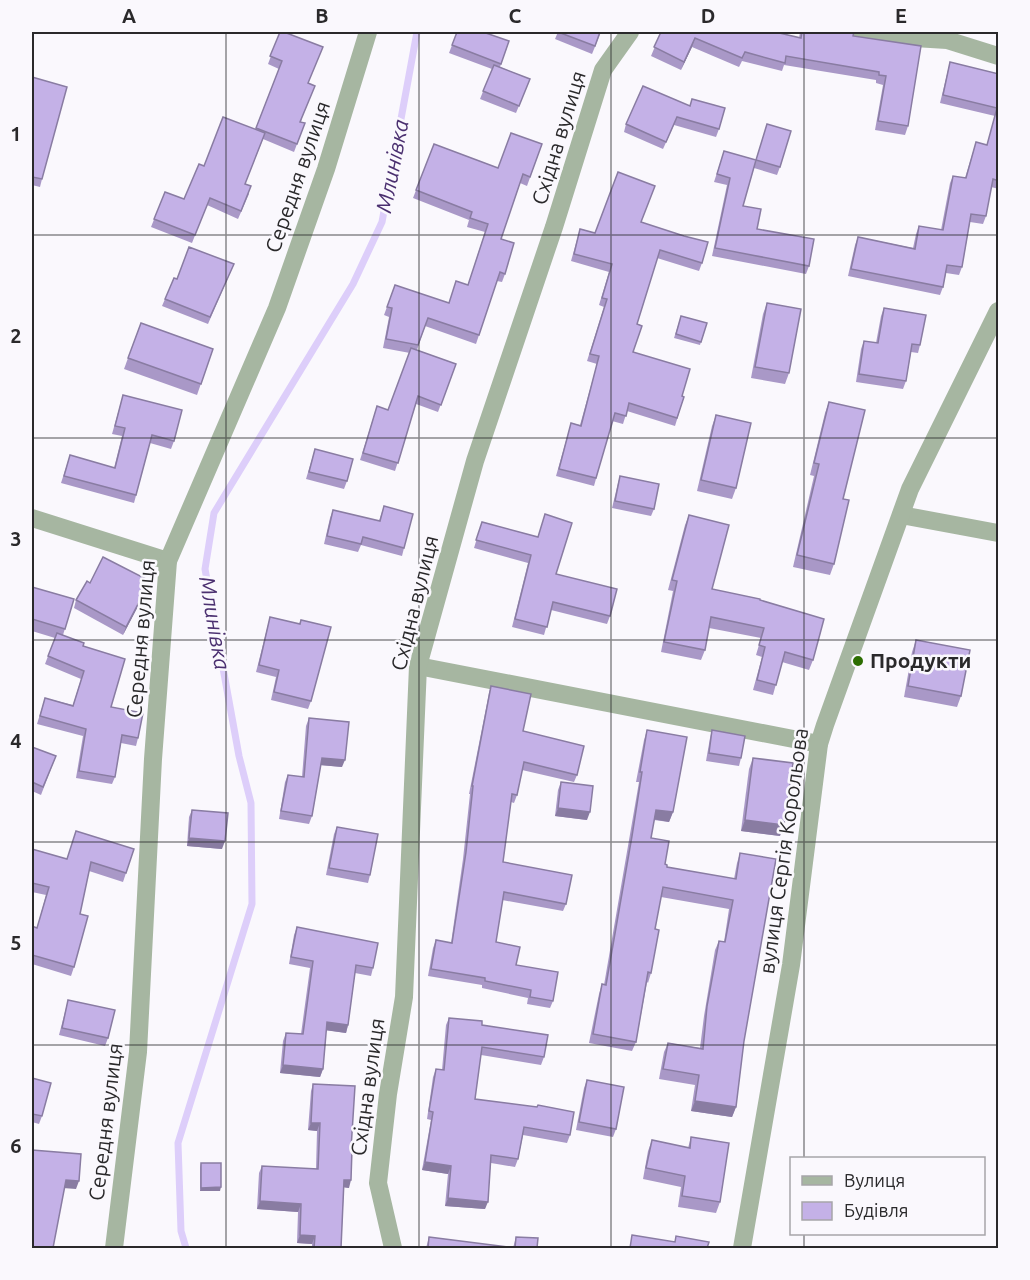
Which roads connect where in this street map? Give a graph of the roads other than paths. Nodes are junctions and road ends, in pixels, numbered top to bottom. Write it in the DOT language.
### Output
graph roads {
  1 [pos="368,32"];
  2 [pos="630,32"];
  3 [pos="862,32"];
  4 [pos="999,56"];
  5 [pos="999,311"];
  6 [pos="901,515"];
  7 [pos="32,518"];
  8 [pos="999,533"];
  9 [pos="168,561"];
  10 [pos="418,666"];
  11 [pos="819,744"];
  12 [pos="114,1248"];
  13 [pos="393,1248"];
  14 [pos="742,1248"];
  1 -- 9 [label="street, Середня вулиця"];
  2 -- 10 [label="street, Східна вулиця"];
  3 -- 4 [label="street"];
  5 -- 6 [label="street, вулиця Сергія Корольова"];
  6 -- 8 [label="street"];
  6 -- 11 [label="street, вулиця Сергія Корольова"];
  7 -- 9 [label="street"];
  9 -- 12 [label="street, Середня вулиця"];
  10 -- 11 [label="street"];
  10 -- 13 [label="street, Східна вулиця"];
  11 -- 14 [label="street, вулиця Сергія Корольова"];
}
